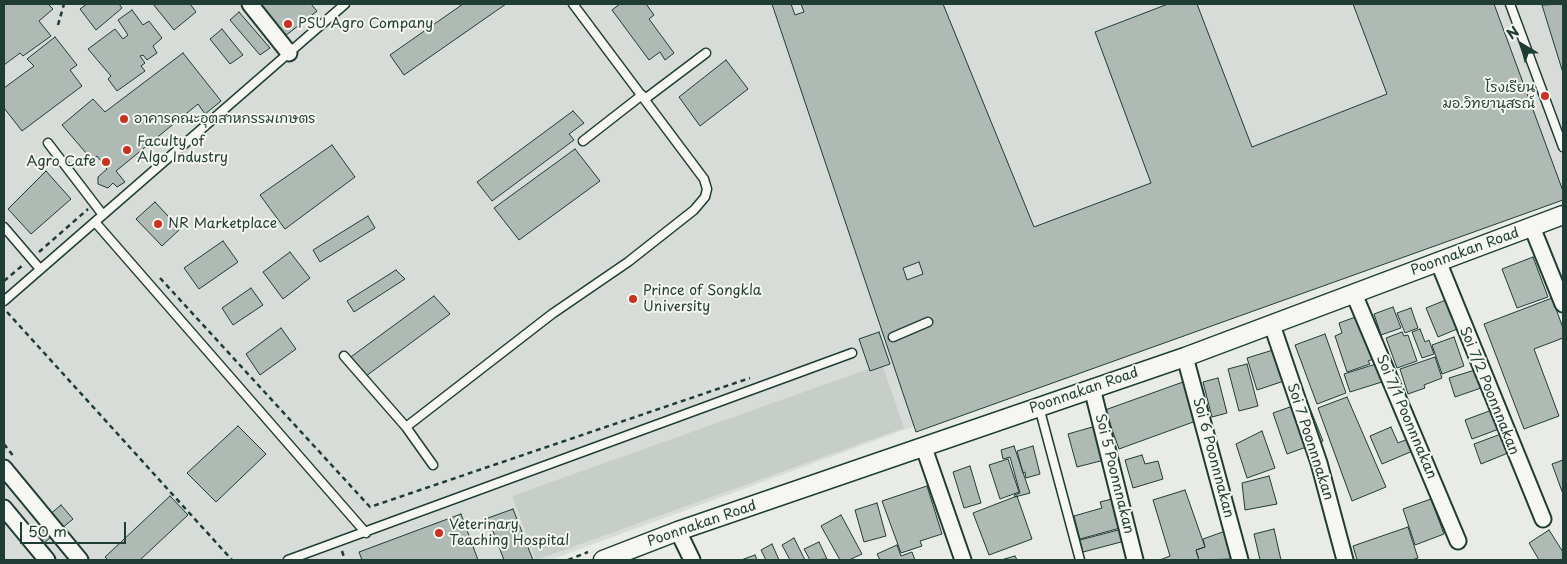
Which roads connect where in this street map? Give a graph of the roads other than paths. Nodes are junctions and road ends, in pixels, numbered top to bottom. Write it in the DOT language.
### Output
graph roads {
  1 [pos="250,4"];
  2 [pos="343,4"];
  3 [pos="573,4"];
  4 [pos="1510,4"];
  5 [pos="289,53"];
  6 [pos="706,53"];
  7 [pos="644,97"];
  8 [pos="1560,130"];
  9 [pos="583,141"];
  10 [pos="48,142"];
  11 [pos="1563,147"];
  12 [pos="103,215"];
  13 [pos="1563,215"];
  14 [pos="95,222"];
  15 [pos="4,227"];
  16 [pos="1532,227"];
  17 [pos="1438,261"];
  18 [pos="40,269"];
  19 [pos="1354,294"];
  20 [pos="4,301"];
  21 [pos="1563,304"];
  22 [pos="928,322"];
  23 [pos="1272,325"];
  24 [pos="893,337"];
  25 [pos="852,353"];
  26 [pos="344,356"];
  27 [pos="1185,356"];
  28 [pos="1092,388"];
  29 [pos="1039,407"];
  30 [pos="406,427"];
  31 [pos="924,448"];
  32 [pos="433,465"];
  33 [pos="4,468"];
  34 [pos="4,508"];
  35 [pos="1543,520"];
  36 [pos="678,531"];
  37 [pos="366,533"];
  38 [pos="1458,541"];
  39 [pos="595,556"];
  40 [pos="44,559"];
  41 [pos="80,560"];
  42 [pos="288,560"];
  43 [pos="692,560"];
  44 [pos="963,560"];
  45 [pos="1080,560"];
  46 [pos="1135,560"];
  47 [pos="1240,560"];
  48 [pos="1345,560"];
  1 -- 5 [label="street"];
  2 -- 5 [label="lane"];
  3 -- 7 [label="lane"];
  4 -- 8 [label="lane"];
  5 -- 12 [label="lane"];
  6 -- 7 [label="lane"];
  7 -- 9 [label="lane"];
  7 -- 30 [label="lane"];
  8 -- 11 [label="lane"];
  10 -- 12 [label="lane"];
  12 -- 14 [label="lane"];
  13 -- 16 [label="street, Poonnakan Road"];
  14 -- 18 [label="lane"];
  14 -- 37 [label="lane"];
  15 -- 18 [label="lane"];
  16 -- 17 [label="street, Poonnakan Road"];
  16 -- 21 [label="street"];
  17 -- 19 [label="street, Poonnakan Road"];
  17 -- 35 [label="street, Soi 7/2 Poonnnakan"];
  18 -- 20 [label="lane"];
  19 -- 23 [label="street, Poonnakan Road"];
  19 -- 38 [label="street, Soi 7/1 Poonnnakan"];
  22 -- 24 [label="lane"];
  23 -- 27 [label="street, Poonnakan Road"];
  23 -- 48 [label="street, Soi 7 Poonnnakan"];
  25 -- 37 [label="lane"];
  26 -- 30 [label="lane"];
  27 -- 28 [label="street, Poonnakan Road"];
  27 -- 47 [label="street, Soi 6 Poonnnakan"];
  28 -- 29 [label="street, Poonnakan Road"];
  28 -- 46 [label="street, Soi 5 Poonnnakan"];
  29 -- 31 [label="street, Poonnakan Road"];
  29 -- 45 [label="lane"];
  30 -- 32 [label="lane"];
  31 -- 36 [label="street, Poonnakan Road"];
  31 -- 44 [label="street"];
  33 -- 41 [label="street"];
  34 -- 40 [label="street"];
  36 -- 39 [label="street, Poonnakan Road"];
  36 -- 43 [label="street"];
  37 -- 42 [label="lane"];
}
